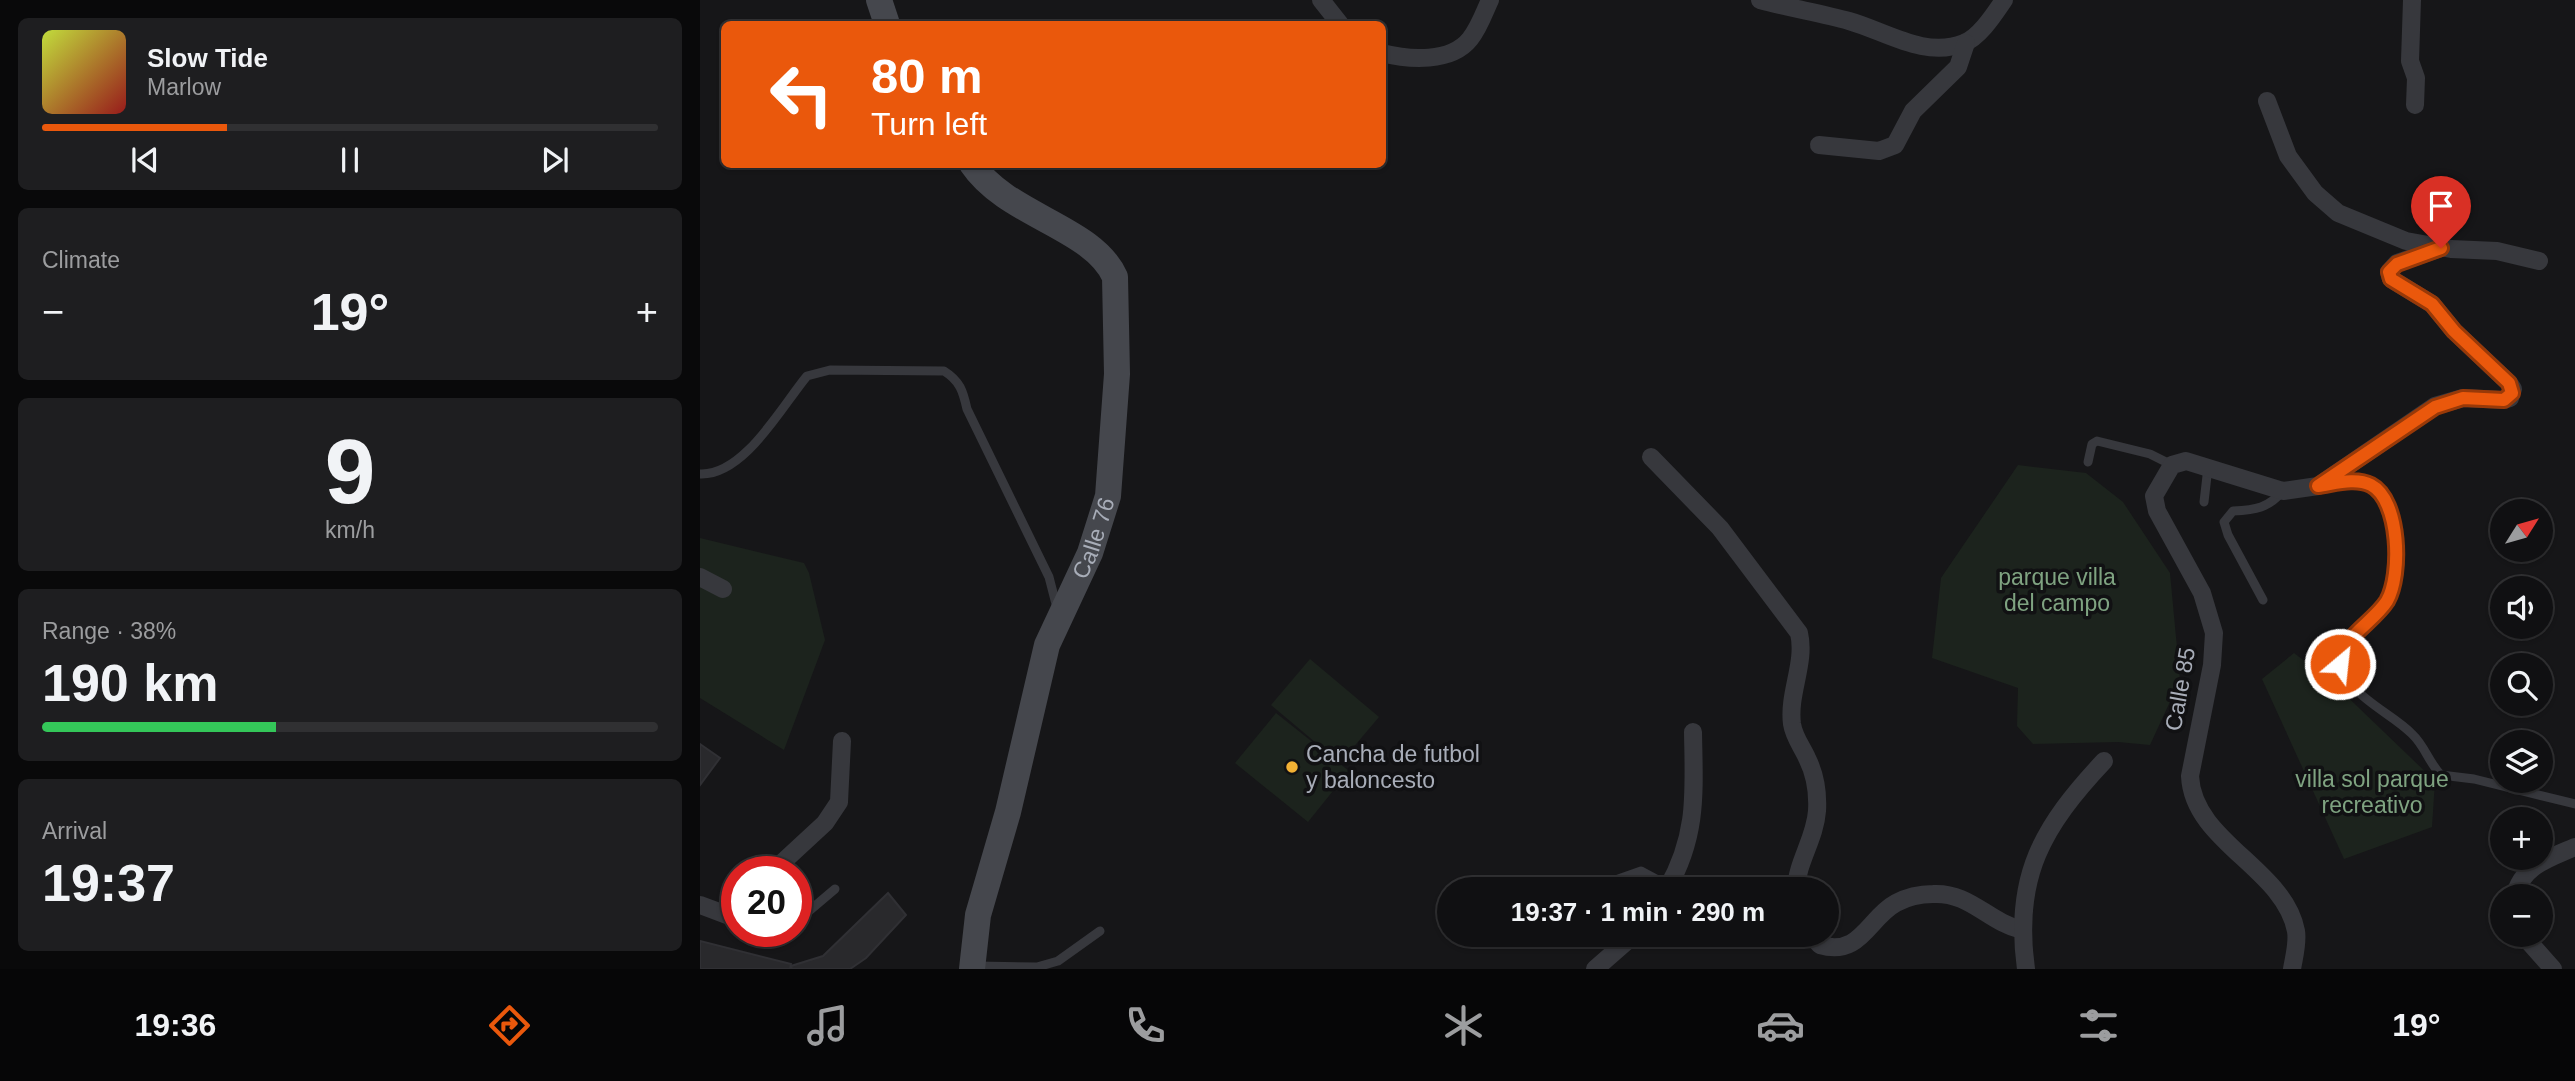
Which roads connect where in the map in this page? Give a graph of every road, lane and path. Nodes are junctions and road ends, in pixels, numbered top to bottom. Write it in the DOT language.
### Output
graph roads {
  1 [pos="879,0"];
  2 [pos="1321,0"];
  3 [pos="1490,0"];
  4 [pos="1760,0"];
  5 [pos="2004,0"];
  6 [pos="2412,0"];
  7 [pos="886,21"];
  8 [pos="1338,21"];
  9 [pos="1966,43"];
  10 [pos="1386,54"];
  11 [pos="2267,101"];
  12 [pos="2415,105"];
  13 [pos="1819,145"];
  14 [pos="976,168"];
  15 [pos="2441,248"];
  16 [pos="2539,261"];
  17 [pos="1651,457"];
  18 [pos="2088,462"];
  19 [pos="2172,466"];
  20 [pos="2208,466"];
  21 [pos="700,474"];
  22 [pos="2318,486"];
  23 [pos="2283,491"];
  24 [pos="2204,502"];
  25 [pos="700,577"];
  26 [pos="723,589"];
  27 [pos="2263,600"];
  28 [pos="1059,616"];
  29 [pos="1693,732"];
  30 [pos="842,741"];
  31 [pos="2104,761"];
  32 [pos="2575,804"];
  33 [pos="2575,847"];
  34 [pos="789,856"];
  35 [pos="1624,877"];
  36 [pos="1651,877"];
  37 [pos="1672,877"];
  38 [pos="1797,877"];
  39 [pos="2518,884"];
  40 [pos="835,889"];
  41 [pos="700,905"];
  42 [pos="812,908"];
  43 [pos="721,909"];
  44 [pos="2022,930"];
  45 [pos="1100,931"];
  46 [pos="1839,946"];
  47 [pos="1620,947"];
  48 [pos="2534,947"];
  49 [pos="972,968"];
  50 [pos="1595,969"];
  51 [pos="2026,969"];
  52 [pos="2292,969"];
  53 [pos="2553,969"];
  1 -- 7 [label="street"];
  2 -- 8 [label="street"];
  3 -- 10 [label="street"];
  4 -- 9 [label="street"];
  5 -- 9 [label="street"];
  6 -- 12 [label="street"];
  9 -- 13 [label="street"];
  11 -- 15 [label="street"];
  14 -- 28 [label="street, Calle 76"];
  15 -- 16 [label="street"];
  15 -- 22 [label="street"];
  17 -- 38 [label="street"];
  18 -- 19 [label="lane"];
  19 -- 20 [label="street"];
  19 -- 52 [label="street, Calle 85"];
  20 -- 23 [label="street"];
  20 -- 24 [label="lane"];
  21 -- 28 [label="lane"];
  22 -- 23 [label="street"];
  22 -- 32 [label="lane"];
  23 -- 27 [label="lane"];
  25 -- 26 [label="street"];
  28 -- 49 [label="street, Calle 76"];
  29 -- 37 [label="street"];
  30 -- 34 [label="street"];
  31 -- 44 [label="street"];
  33 -- 39 [label="street"];
  35 -- 36 [label="lane"];
  40 -- 42 [label="lane"];
  41 -- 43 [label="street"];
  44 -- 46 [label="street"];
  44 -- 51 [label="street"];
  45 -- 49 [label="lane"];
  47 -- 50 [label="street"];
  48 -- 53 [label="street"];
}
